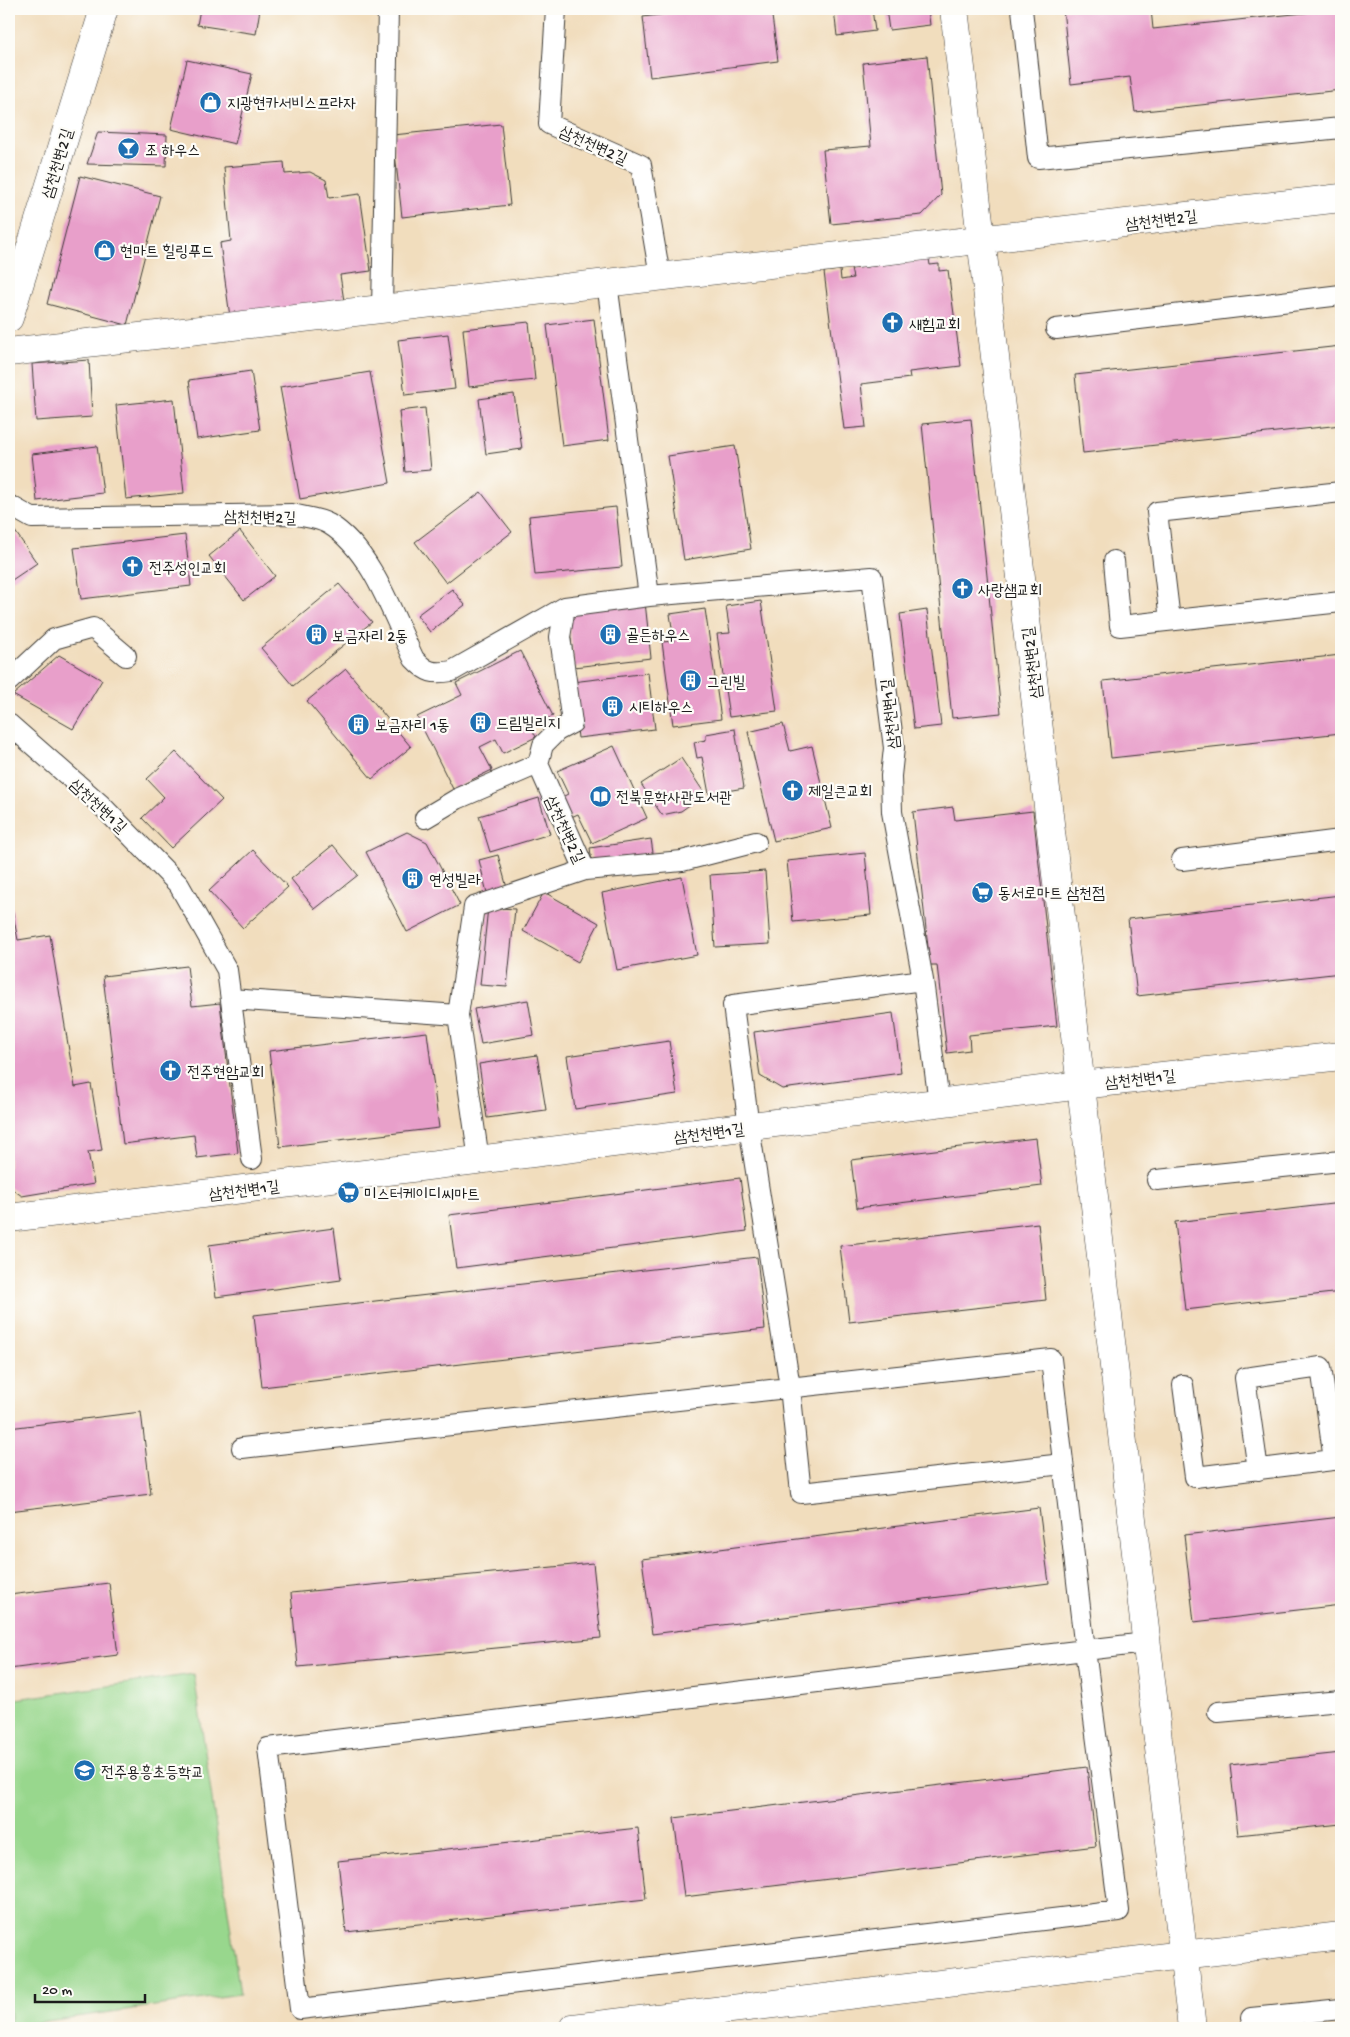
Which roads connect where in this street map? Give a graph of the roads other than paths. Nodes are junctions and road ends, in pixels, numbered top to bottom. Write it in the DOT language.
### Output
graph roads {
  1 [pos="104,9"];
  2 [pos="388,9"];
  3 [pos="556,9"];
  4 [pos="954,9"];
  5 [pos="1022,9"];
  6 [pos="1341,128"];
  7 [pos="1341,198"];
  8 [pos="981,240"];
  9 [pos="660,276"];
  10 [pos="607,283"];
  11 [pos="1341,295"];
  12 [pos="382,309"];
  13 [pos="9,318"];
  14 [pos="1056,329"];
  15 [pos="9,352"];
  16 [pos="1341,492"];
  17 [pos="9,505"];
  18 [pos="1114,561"];
  19 [pos="649,596"];
  20 [pos="1341,602"];
  21 [pos="565,607"];
  22 [pos="1170,620"];
  23 [pos="126,656"];
  24 [pos="9,681"];
  25 [pos="9,724"];
  26 [pos="538,764"];
  27 [pos="425,818"];
  28 [pos="1341,840"];
  29 [pos="756,842"];
  30 [pos="1182,860"];
  31 [pos="585,870"];
  32 [pos="923,980"];
  33 [pos="231,999"];
  34 [pos="458,1015"];
  35 [pos="1341,1056"];
  36 [pos="1081,1085"];
  37 [pos="939,1103"];
  38 [pos="749,1127"];
  39 [pos="252,1159"];
  40 [pos="479,1160"];
  41 [pos="1341,1161"];
  42 [pos="1157,1180"];
  43 [pos="9,1218"];
  44 [pos="1183,1385"];
  45 [pos="790,1388"];
  46 [pos="242,1448"];
  47 [pos="1337,1460"];
  48 [pos="1064,1464"];
  49 [pos="1258,1470"];
  50 [pos="1146,1643"];
  51 [pos="1085,1650"];
  52 [pos="1341,1701"];
  53 [pos="1218,1712"];
  54 [pos="1341,1936"];
  55 [pos="1183,1955"];
  56 [pos="1341,2009"];
  57 [pos="1251,2018"];
  58 [pos="573,2028"];
  59 [pos="1192,2028"];
  1 -- 13 [label="street, 삼천천변2길"];
  2 -- 12 [label="lane"];
  3 -- 9 [label="lane, 삼천천변2길"];
  4 -- 8 [label="street"];
  5 -- 6 [label="lane"];
  7 -- 8 [label="street, 삼천천변2길"];
  8 -- 9 [label="street, 삼천천변2길"];
  8 -- 36 [label="street, 삼천천변2길"];
  9 -- 10 [label="street, 삼천천변2길"];
  10 -- 12 [label="street, 삼천천변2길"];
  10 -- 19 [label="lane"];
  11 -- 14 [label="lane"];
  12 -- 15 [label="street, 삼천천변2길"];
  16 -- 22 [label="lane"];
  17 -- 21 [label="lane, 삼천천변2길"];
  18 -- 22 [label="lane"];
  19 -- 21 [label="lane, 삼천천변2길"];
  19 -- 32 [label="lane, 삼천천변1길"];
  20 -- 22 [label="lane"];
  21 -- 26 [label="lane"];
  23 -- 24 [label="lane"];
  25 -- 33 [label="lane, 삼천천변1길"];
  26 -- 27 [label="lane"];
  26 -- 31 [label="lane, 삼천천변2길"];
  28 -- 30 [label="lane"];
  29 -- 31 [label="lane"];
  31 -- 34 [label="lane, 삼천천변2길"];
  32 -- 37 [label="lane, 삼천천변1길"];
  32 -- 38 [label="lane"];
  33 -- 34 [label="lane"];
  33 -- 39 [label="lane, 삼천천변1길"];
  34 -- 40 [label="lane"];
  35 -- 36 [label="street, 삼천천변1길"];
  36 -- 37 [label="street, 삼천천변1길"];
  36 -- 50 [label="street, 삼천천변2길"];
  37 -- 38 [label="street, 삼천천변1길"];
  38 -- 40 [label="street, 삼천천변1길"];
  38 -- 45 [label="lane"];
  40 -- 43 [label="street, 삼천천변1길"];
  41 -- 42 [label="lane"];
  44 -- 49 [label="lane"];
  45 -- 46 [label="lane"];
  45 -- 48 [label="lane"];
  45 -- 48 [label="lane"];
  47 -- 49 [label="lane"];
  47 -- 49 [label="lane"];
  48 -- 51 [label="lane"];
  50 -- 51 [label="lane"];
  50 -- 55 [label="street, 삼천천변2길"];
  51 -- 51 [label="lane"];
  52 -- 53 [label="lane"];
  54 -- 55 [label="street"];
  55 -- 58 [label="street"];
  55 -- 59 [label="street, 삼천천변2길"];
  56 -- 57 [label="lane"];
}
